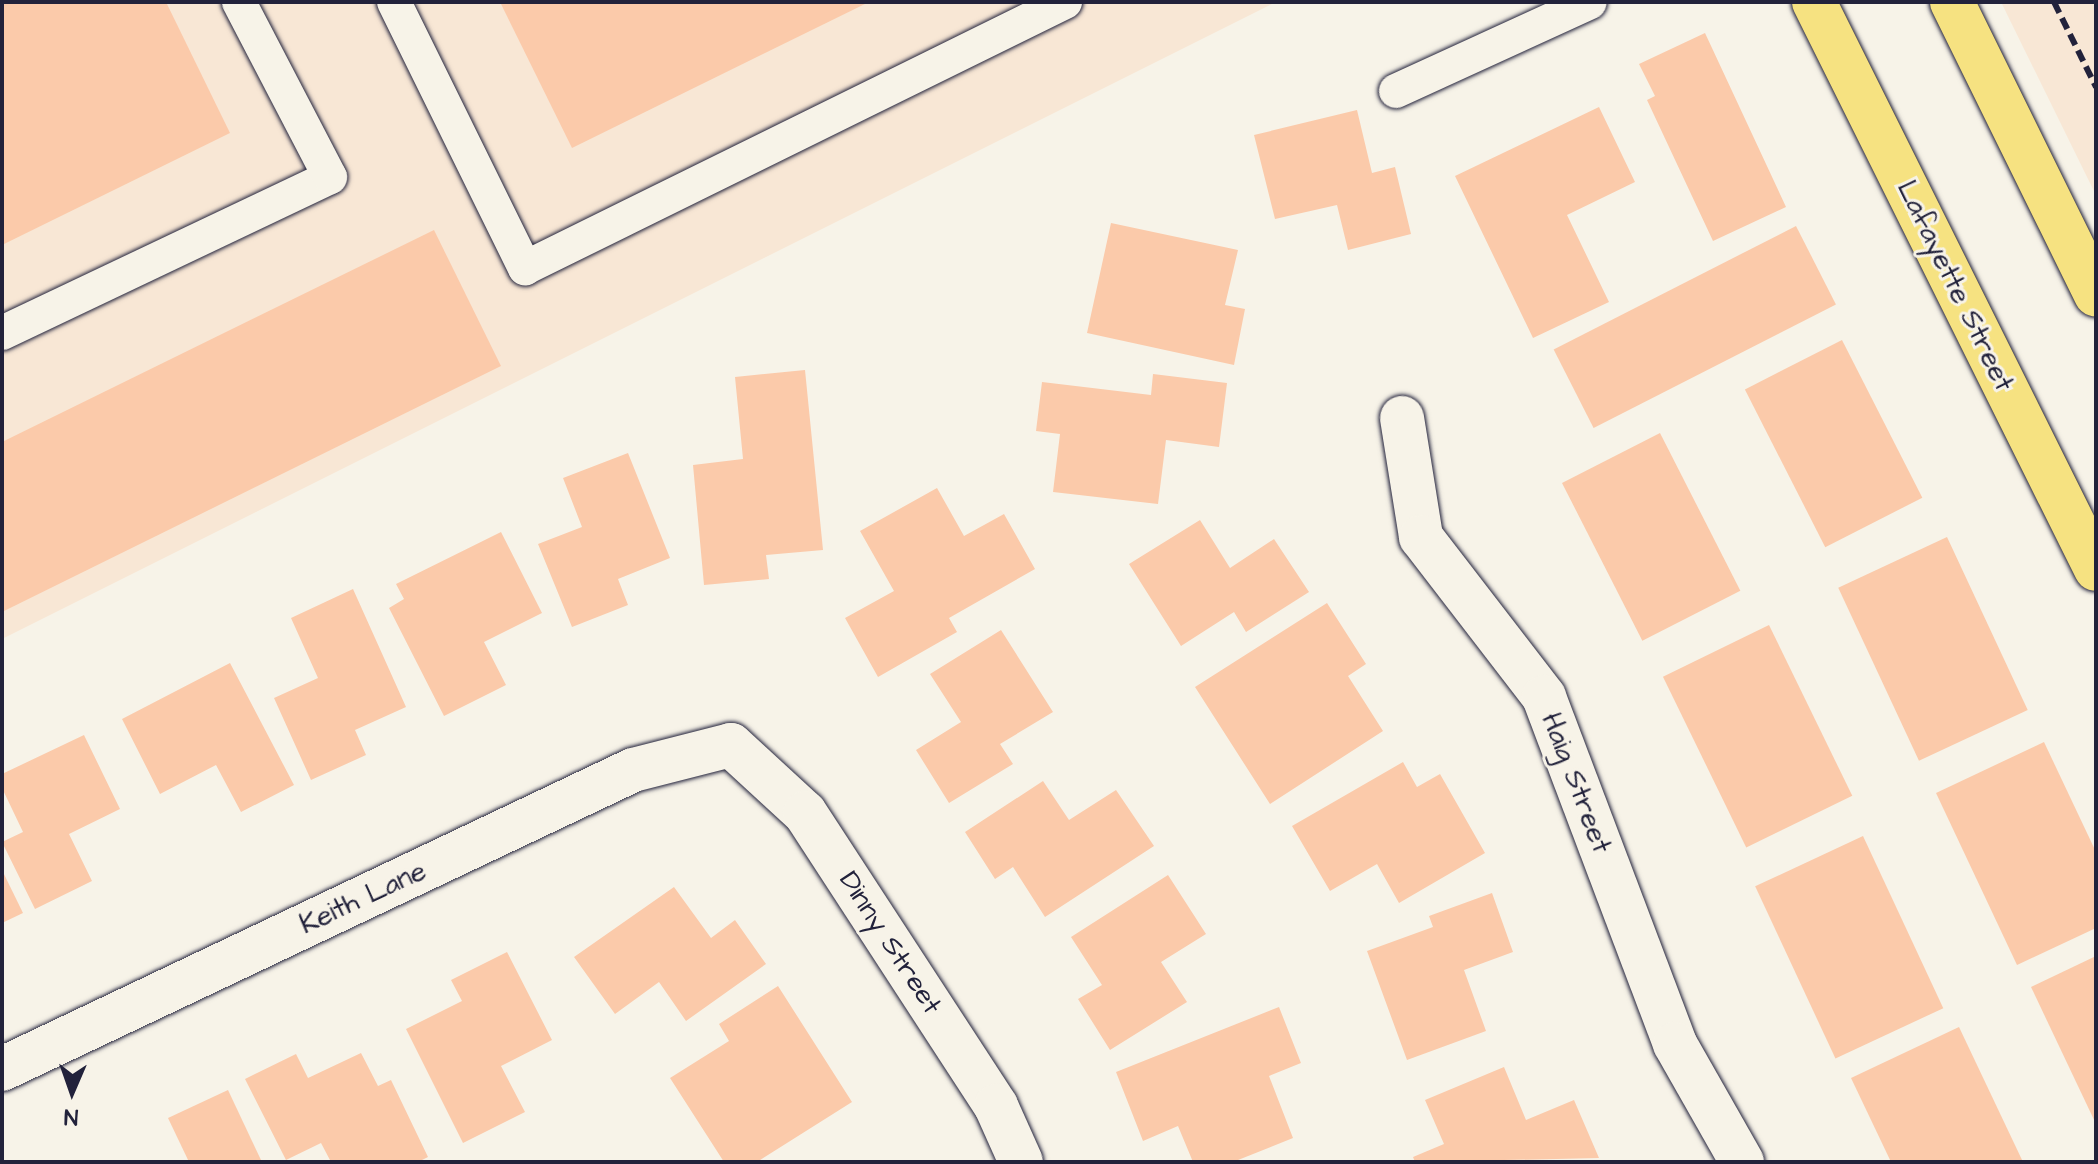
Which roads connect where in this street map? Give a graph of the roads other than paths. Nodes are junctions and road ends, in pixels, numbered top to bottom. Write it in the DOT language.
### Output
graph roads {
  1 [pos="239,2"];
  2 [pos="394,2"];
  3 [pos="1065,2"];
  4 [pos="1590,2"];
  5 [pos="1814,2"];
  6 [pos="1952,2"];
  7 [pos="1396,91"];
  8 [pos="2096,295"];
  9 [pos="2,333"];
  10 [pos="1402,418"];
  11 [pos="2096,569"];
  12 [pos="731,745"];
  13 [pos="2,1069"];
  14 [pos="1021,1162"];
  15 [pos="1742,1162"];
  1 -- 9 [label="lane"];
  2 -- 3 [label="lane"];
  4 -- 7 [label="lane"];
  5 -- 11 [label="main road, Lafayette Street"];
  6 -- 8 [label="main road"];
  10 -- 15 [label="street, Haig Street"];
  12 -- 13 [label="street, Keith Lane"];
  12 -- 14 [label="street, Dinny Street"];
}
